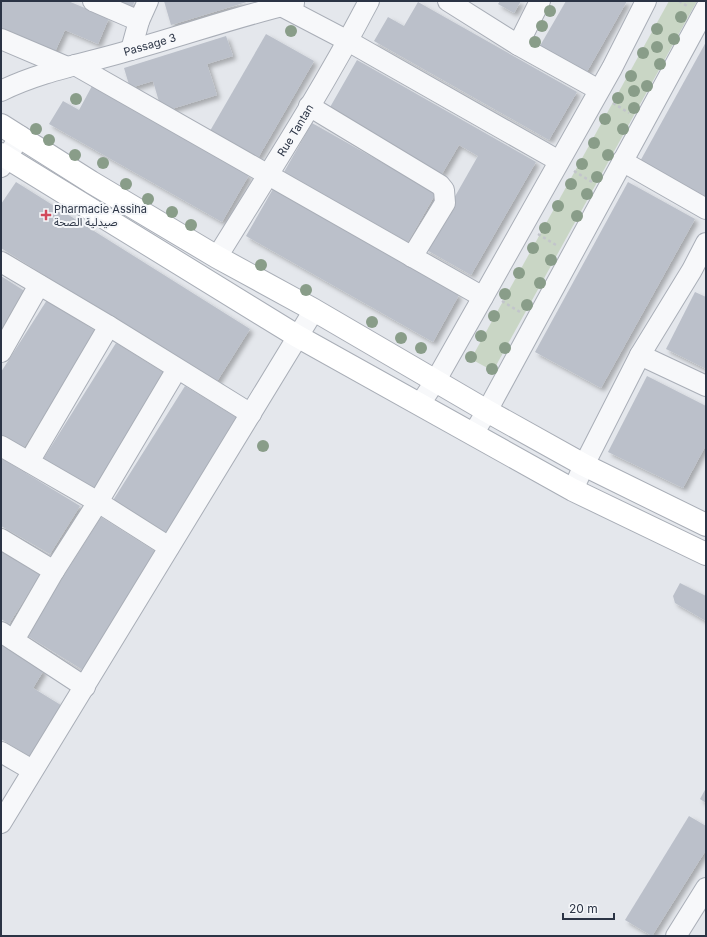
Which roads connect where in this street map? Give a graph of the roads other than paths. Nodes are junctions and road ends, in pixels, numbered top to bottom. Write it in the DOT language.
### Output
graph roads {
  1 [pos="93,1"];
  2 [pos="148,1"];
  3 [pos="369,1"];
  4 [pos="448,1"];
  5 [pos="540,1"];
  6 [pos="646,1"];
  7 [pos="291,3"];
  8 [pos="706,8"];
  9 [pos="140,21"];
  10 [pos="1,39"];
  11 [pos="348,41"];
  12 [pos="518,46"];
  13 [pos="131,50"];
  14 [pos="71,66"];
  15 [pos="1,91"];
  16 [pos="605,96"];
  17 [pos="309,106"];
  18 [pos="1,125"];
  19 [pos="20,136"];
  20 [pos="3,159"];
  21 [pos="622,161"];
  22 [pos="566,165"];
  23 [pos="268,175"];
  24 [pos="706,209"];
  25 [pos="706,243"];
  26 [pos="217,257"];
  27 [pos="412,257"];
  28 [pos="1,262"];
  29 [pos="699,273"];
  30 [pos="39,285"];
  31 [pos="492,298"];
  32 [pos="314,310"];
  33 [pos="109,326"];
  34 [pos="297,336"];
  35 [pos="1,352"];
  36 [pos="640,355"];
  37 [pos="177,369"];
  38 [pos="436,380"];
  39 [pos="706,386"];
  40 [pos="420,404"];
  41 [pos="487,411"];
  42 [pos="251,414"];
  43 [pos="473,434"];
  44 [pos="1,446"];
  45 [pos="28,462"];
  46 [pos="584,465"];
  47 [pos="573,490"];
  48 [pos="98,502"];
  49 [pos="706,525"];
  50 [pos="1,539"];
  51 [pos="169,547"];
  52 [pos="706,554"];
  53 [pos="54,571"];
  54 [pos="7,636"];
  55 [pos="85,687"];
  56 [pos="1,752"];
  57 [pos="32,770"];
  58 [pos="1,823"];
  59 [pos="706,888"];
  60 [pos="676,936"];
  1 -- 9 [label="street"];
  2 -- 9 [label="street"];
  3 -- 11 [label="street, Rue Tantan"];
  4 -- 12 [label="street"];
  5 -- 12 [label="street"];
  6 -- 16 [label="street"];
  7 -- 11 [label="street"];
  7 -- 13 [label="street, Passage 3"];
  8 -- 21 [label="street"];
  9 -- 13 [label="street"];
  10 -- 14 [label="street"];
  11 -- 17 [label="street, Rue Tantan"];
  11 -- 22 [label="street"];
  12 -- 16 [label="street"];
  13 -- 14 [label="street, Passage 3"];
  14 -- 15 [label="street, Passage 3"];
  14 -- 23 [label="street"];
  16 -- 22 [label="street"];
  17 -- 23 [label="street, Rue Tantan"];
  17 -- 27 [label="street"];
  18 -- 19 [label="main road"];
  19 -- 20 [label="street"];
  19 -- 26 [label="main road"];
  20 -- 34 [label="main road"];
  21 -- 24 [label="street"];
  21 -- 41 [label="street"];
  22 -- 31 [label="street"];
  23 -- 26 [label="street, Rue Tantan"];
  23 -- 27 [label="street"];
  25 -- 29 [label="street"];
  26 -- 32 [label="main road"];
  27 -- 31 [label="street"];
  28 -- 30 [label="street"];
  29 -- 36 [label="street"];
  30 -- 33 [label="street"];
  30 -- 35 [label="street"];
  31 -- 38 [label="street"];
  32 -- 34 [label="street"];
  32 -- 38 [label="main road"];
  33 -- 37 [label="street"];
  33 -- 45 [label="street"];
  34 -- 40 [label="main road"];
  34 -- 42 [label="street"];
  36 -- 39 [label="street"];
  36 -- 46 [label="street"];
  37 -- 42 [label="street"];
  37 -- 48 [label="street"];
  38 -- 40 [label="street"];
  38 -- 41 [label="main road"];
  40 -- 43 [label="main road"];
  41 -- 43 [label="street"];
  41 -- 46 [label="main road"];
  42 -- 51 [label="street"];
  43 -- 47 [label="main road"];
  44 -- 45 [label="street"];
  45 -- 48 [label="street"];
  46 -- 47 [label="street"];
  46 -- 49 [label="main road"];
  47 -- 52 [label="main road"];
  48 -- 51 [label="street"];
  48 -- 53 [label="street"];
  50 -- 53 [label="street"];
  51 -- 55 [label="street"];
  53 -- 54 [label="street"];
  54 -- 55 [label="street"];
  55 -- 57 [label="street"];
  56 -- 57 [label="street"];
  57 -- 58 [label="street"];
  59 -- 60 [label="street"];
}
